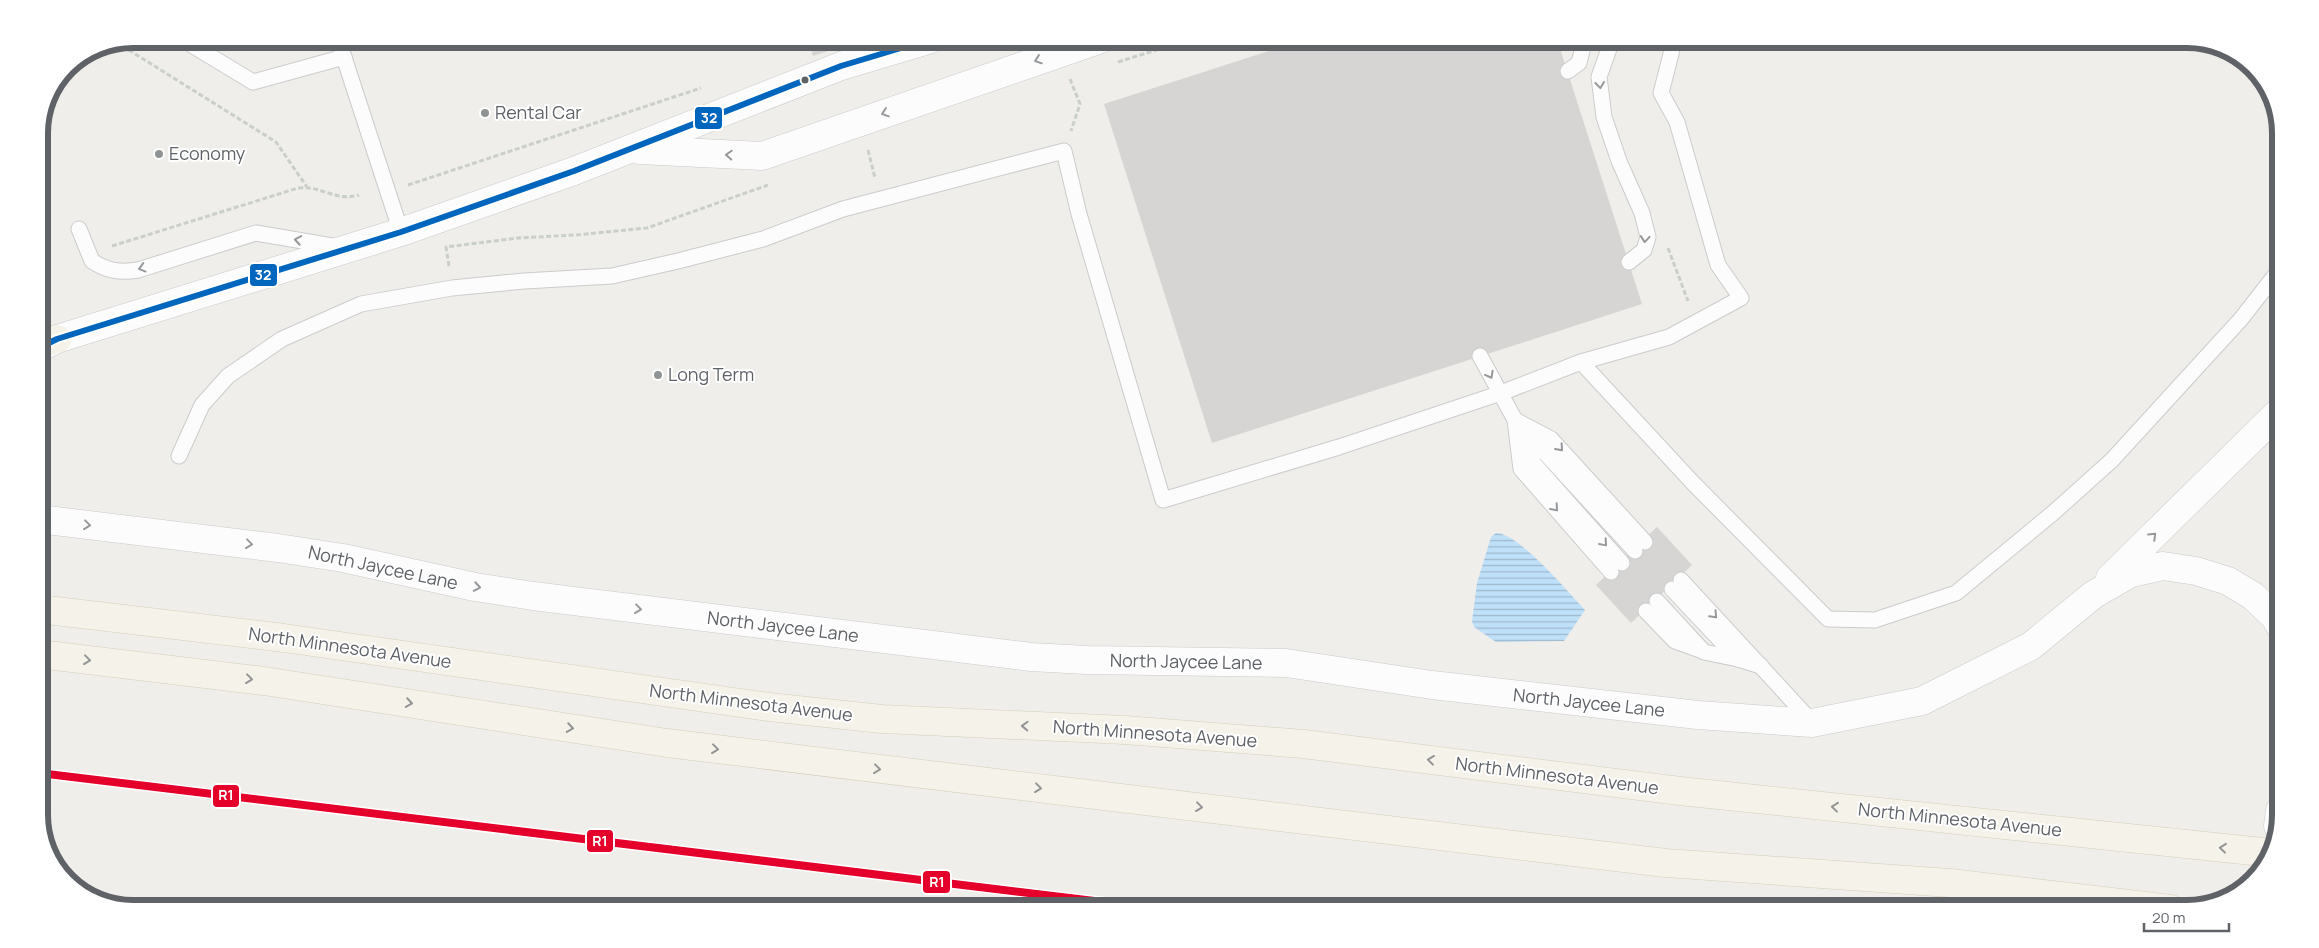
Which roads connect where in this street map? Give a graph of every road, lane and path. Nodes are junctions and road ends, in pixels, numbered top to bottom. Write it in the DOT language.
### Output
graph roads {
  1 [pos="126,48"];
  2 [pos="197,48"];
  3 [pos="341,48"];
  4 [pos="805,48"];
  5 [pos="900,48"];
  6 [pos="1075,48"];
  7 [pos="1583,48"];
  8 [pos="1609,48"];
  9 [pos="1672,48"];
  10 [pos="802,55"];
  11 [pos="344,57"];
  12 [pos="1568,71"];
  13 [pos="1070,78"];
  14 [pos="709,86"];
  15 [pos="629,149"];
  16 [pos="1064,151"];
  17 [pos="858,152"];
  18 [pos="777,182"];
  19 [pos="307,187"];
  20 [pos="400,187"];
  21 [pos="359,195"];
  22 [pos="881,199"];
  23 [pos="80,229"];
  24 [pos="402,232"];
  25 [pos="346,249"];
  26 [pos="88,254"];
  27 [pos="1629,262"];
  28 [pos="2271,280"];
  29 [pos="452,288"];
  30 [pos="48,343"];
  31 [pos="1480,356"];
  32 [pos="1581,362"];
  33 [pos="1501,393"];
  34 [pos="2271,419"];
  35 [pos="1514,420"];
  36 [pos="179,456"];
  37 [pos="48,520"];
  38 [pos="1640,546"];
  39 [pos="1616,568"];
  40 [pos="2093,595"];
  41 [pos="1652,606"];
  42 [pos="48,610"];
  43 [pos="2272,614"];
  44 [pos="48,655"];
  45 [pos="1738,659"];
  46 [pos="1762,666"];
  47 [pos="1812,723"];
  48 [pos="2263,852"];
  49 [pos="2094,900"];
  1 -- 19 [label="path"];
  2 -- 11 [label="lane"];
  3 -- 11 [label="lane"];
  4 -- 10 [label="path"];
  5 -- 15 [label="main road"];
  6 -- 15 [label="main road, one-way"];
  7 -- 12 [label="lane"];
  8 -- 27 [label="lane, one-way"];
  9 -- 32 [label="lane"];
  11 -- 24 [label="lane"];
  13 -- 16 [label="path"];
  14 -- 20 [label="path"];
  15 -- 24 [label="main road"];
  16 -- 22 [label="lane"];
  16 -- 33 [label="lane"];
  17 -- 22 [label="path"];
  18 -- 29 [label="path"];
  19 -- 21 [label="path"];
  19 -- 26 [label="path"];
  22 -- 29 [label="lane"];
  23 -- 26 [label="lane"];
  24 -- 25 [label="main road"];
  25 -- 26 [label="lane, one-way"];
  25 -- 30 [label="main road"];
  28 -- 32 [label="lane"];
  29 -- 36 [label="lane"];
  31 -- 33 [label="lane, one-way"];
  32 -- 33 [label="lane"];
  33 -- 35 [label="lane"];
  40 -- 34 [label="main road, one-way"];
  35 -- 38 [label="lane, one-way"];
  35 -- 39 [label="lane, one-way"];
  37 -- 47 [label="main road, North Jaycee Lane, one-way"];
  40 -- 43 [label="main road, North Jaycee Lane"];
  40 -- 47 [label="main road, North Jaycee Lane"];
  41 -- 45 [label="lane"];
  48 -- 42 [label="main road, North Minnesota Avenue, one-way"];
  44 -- 49 [label="main road, one-way"];
  45 -- 46 [label="lane"];
  45 -- 46 [label="lane, one-way"];
  46 -- 47 [label="lane"];
}
